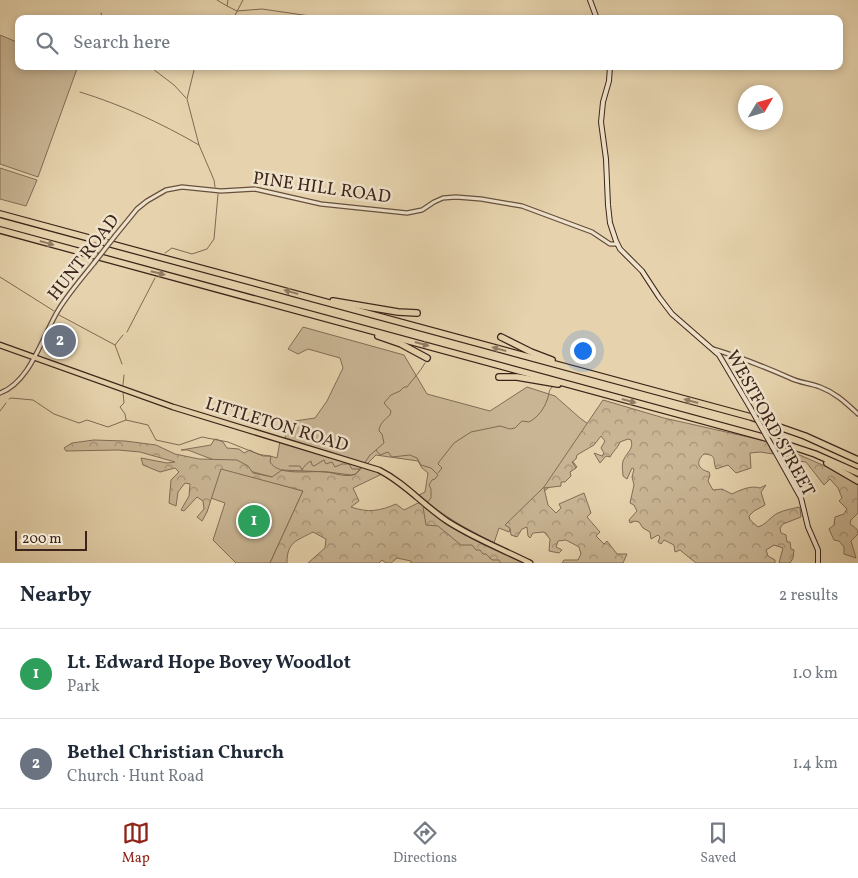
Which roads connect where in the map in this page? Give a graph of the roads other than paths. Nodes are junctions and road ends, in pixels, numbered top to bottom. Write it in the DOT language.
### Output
graph roads {
  1 [pos="590,0"];
  2 [pos="596,15"];
  3 [pos="610,70"];
  4 [pos="137,209"];
  5 [pos="0,214"];
  6 [pos="0,230"];
  7 [pos="617,244"];
  8 [pos="314,299"];
  9 [pos="417,313"];
  10 [pos="324,318"];
  11 [pos="500,337"];
  12 [pos="0,345"];
  13 [pos="713,349"];
  14 [pos="726,353"];
  15 [pos="36,357"];
  16 [pos="428,358"];
  17 [pos="721,359"];
  18 [pos="580,371"];
  19 [pos="499,377"];
  20 [pos="0,393"];
  21 [pos="601,393"];
  22 [pos="858,414"];
  23 [pos="805,436"];
  24 [pos="794,446"];
  25 [pos="858,456"];
  26 [pos="858,460"];
  27 [pos="858,473"];
  28 [pos="858,481"];
  29 [pos="530,563"];
  30 [pos="818,563"];
  1 -- 2 [label="main road"];
  3 -- 7 [label="main road, WESTFORD STREET"];
  4 -- 7 [label="street, PINE HILL ROAD"];
  4 -- 15 [label="street, HUNT ROAD, bridge"];
  8 -- 5 [label="highway, one-way"];
  6 -- 10 [label="highway, one-way"];
  7 -- 13 [label="main road, WESTFORD STREET"];
  8 -- 9 [label="highway"];
  18 -- 8 [label="highway, one-way"];
  10 -- 16 [label="highway"];
  10 -- 21 [label="highway, one-way"];
  11 -- 18 [label="highway"];
  12 -- 15 [label="main road, LITTLETON ROAD"];
  13 -- 14 [label="street"];
  13 -- 17 [label="main road, WESTFORD STREET"];
  14 -- 17 [label="street"];
  14 -- 22 [label="street"];
  15 -- 20 [label="street, HUNT ROAD"];
  15 -- 29 [label="main road, LITTLETON ROAD"];
  17 -- 30 [label="main road, WESTFORD STREET, bridge"];
  23 -- 18 [label="highway, one-way"];
  19 -- 21 [label="highway"];
  21 -- 24 [label="highway, one-way"];
  23 -- 25 [label="highway"];
  23 -- 26 [label="highway"];
  24 -- 27 [label="highway"];
  24 -- 28 [label="highway"];
}
